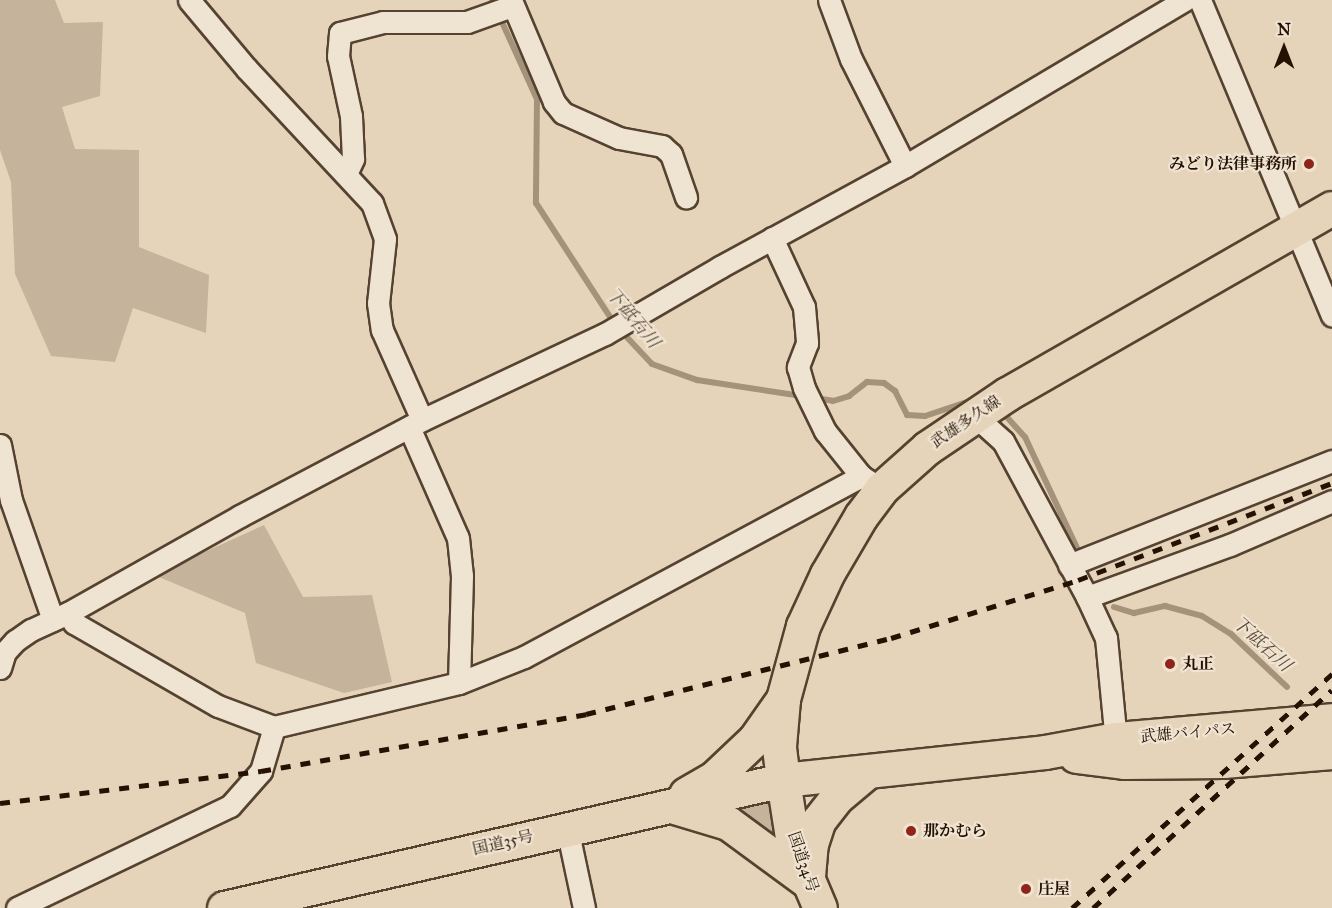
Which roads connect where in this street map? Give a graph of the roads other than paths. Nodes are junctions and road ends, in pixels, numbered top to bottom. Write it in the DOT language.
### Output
graph roads {
  1 [pos="189,0"];
  2 [pos="829,0"];
  3 [pos="1185,0"];
  4 [pos="1200,0"];
  5 [pos="512,3"];
  6 [pos="905,166"];
  7 [pos="346,174"];
  8 [pos="686,197"];
  9 [pos="1332,208"];
  10 [pos="1295,229"];
  11 [pos="772,238"];
  12 [pos="1332,315"];
  13 [pos="975,416"];
  14 [pos="415,424"];
  15 [pos="0,445"];
  16 [pos="1332,462"];
  17 [pos="871,483"];
  18 [pos="1332,501"];
  19 [pos="1069,565"];
  20 [pos="1087,597"];
  21 [pos="61,617"];
  22 [pos="2,656"];
  23 [pos="459,682"];
  24 [pos="783,699"];
  25 [pos="1332,720"];
  26 [pos="274,727"];
  27 [pos="1117,750"];
  28 [pos="1332,752"];
  29 [pos="868,771"];
  30 [pos="783,780"];
  31 [pos="667,805"];
  32 [pos="567,828"];
  33 [pos="814,894"];
  34 [pos="270,903"];
  35 [pos="17,908"];
  36 [pos="224,908"];
  37 [pos="584,908"];
  1 -- 7 [label="street"];
  2 -- 6 [label="street"];
  3 -- 6 [label="street"];
  4 -- 10 [label="street"];
  5 -- 7 [label="street"];
  5 -- 8 [label="street"];
  6 -- 11 [label="street"];
  7 -- 14 [label="street"];
  9 -- 10 [label="main road, 武雄多久線"];
  10 -- 12 [label="street"];
  10 -- 13 [label="main road, 武雄多久線"];
  11 -- 14 [label="street"];
  11 -- 17 [label="street"];
  13 -- 17 [label="main road, 武雄多久線"];
  13 -- 19 [label="street"];
  14 -- 21 [label="street"];
  14 -- 23 [label="street"];
  15 -- 21 [label="street"];
  16 -- 19 [label="street"];
  17 -- 23 [label="street"];
  17 -- 24 [label="main road, 武雄多久線"];
  18 -- 20 [label="street"];
  19 -- 20 [label="street"];
  20 -- 27 [label="street"];
  21 -- 22 [label="street"];
  21 -- 26 [label="street"];
  23 -- 26 [label="street"];
  24 -- 30 [label="main road, 武雄多久線"];
  24 -- 31 [label="main road"];
  25 -- 27 [label="main road, 武雄バイパス"];
  26 -- 35 [label="street"];
  27 -- 28 [label="main road, 武雄バイパス"];
  27 -- 29 [label="main road, 武雄バイパス"];
  29 -- 30 [label="main road, 武雄バイパス"];
  29 -- 33 [label="main road"];
  30 -- 31 [label="main road, 国道35号"];
  30 -- 33 [label="main road, 国道34号"];
  31 -- 32 [label="main road, 国道35号"];
  31 -- 33 [label="main road"];
  32 -- 34 [label="main road, 国道35号"];
  32 -- 37 [label="street"];
  34 -- 36 [label="main road, 国道35号"];
}
